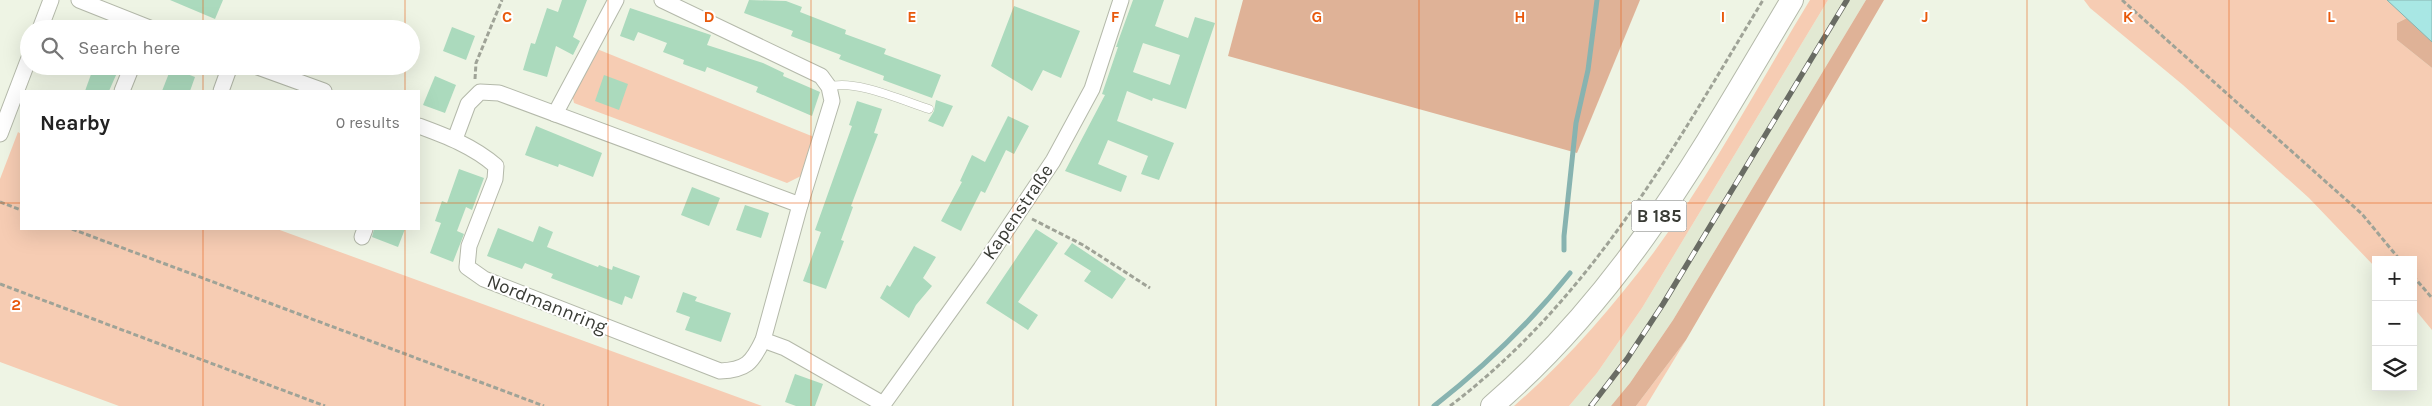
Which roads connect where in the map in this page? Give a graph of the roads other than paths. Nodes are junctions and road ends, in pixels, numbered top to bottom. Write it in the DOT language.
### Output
graph roads {
  1 [pos="52,0"];
  2 [pos="79,0"];
  3 [pos="616,0"];
  4 [pos="662,0"];
  5 [pos="1121,0"];
  6 [pos="1792,0"];
  7 [pos="44,20"];
  8 [pos="129,20"];
  9 [pos="23,75"];
  10 [pos="128,75"];
  11 [pos="227,75"];
  12 [pos="278,75"];
  13 [pos="829,87"];
  14 [pos="122,90"];
  15 [pos="221,90"];
  16 [pos="317,90"];
  17 [pos="929,109"];
  18 [pos="555,114"];
  19 [pos="420,126"];
  20 [pos="0,134"];
  21 [pos="455,139"];
  22 [pos="800,204"];
  23 [pos="763,340"];
  24 [pos="882,405"];
  25 [pos="1492,406"];
  1 -- 7 [label="street"];
  2 -- 8 [label="street"];
  3 -- 18 [label="street"];
  4 -- 13 [label="street"];
  5 -- 24 [label="street, Kapenstraße"];
  6 -- 25 [label="main road, B 185"];
  9 -- 20 [label="street"];
  10 -- 14 [label="street"];
  11 -- 15 [label="street"];
  12 -- 16 [label="street"];
  13 -- 17 [label="lane"];
  13 -- 22 [label="street, Nordmannring"];
  18 -- 21 [label="street"];
  18 -- 22 [label="street"];
  19 -- 21 [label="street, Nordmannring"];
  21 -- 23 [label="street, Nordmannring"];
  22 -- 23 [label="street, Nordmannring"];
  23 -- 24 [label="street"];
}
